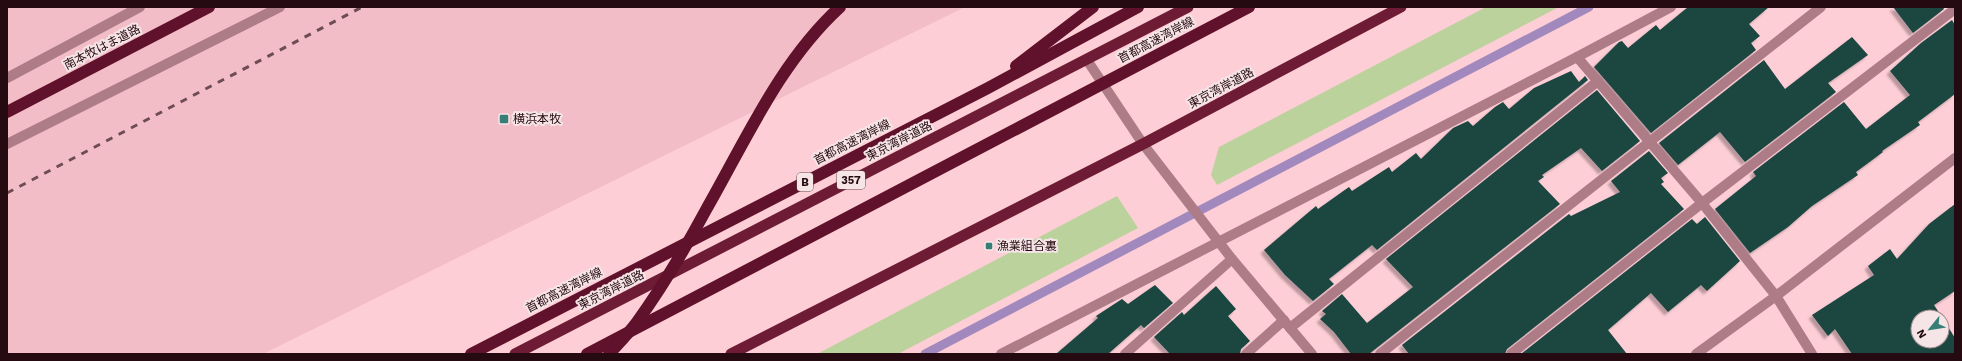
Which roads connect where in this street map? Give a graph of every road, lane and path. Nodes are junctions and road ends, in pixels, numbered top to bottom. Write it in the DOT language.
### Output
graph roads {
  1 [pos="140,7"];
  2 [pos="210,7"];
  3 [pos="280,7"];
  4 [pos="840,7"];
  5 [pos="1092,7"];
  6 [pos="1138,7"];
  7 [pos="1188,7"];
  8 [pos="1249,7"];
  9 [pos="1401,7"];
  10 [pos="1671,7"];
  11 [pos="1821,7"];
  12 [pos="1955,9"];
  13 [pos="1578,57"];
  14 [pos="1088,60"];
  15 [pos="7,78"];
  16 [pos="1598,81"];
  17 [pos="988,88"];
  18 [pos="7,112"];
  19 [pos="1650,143"];
  20 [pos="7,144"];
  21 [pos="1143,144"];
  22 [pos="1955,158"];
  23 [pos="1702,203"];
  24 [pos="1218,242"];
  25 [pos="1232,259"];
  26 [pos="1776,296"];
  27 [pos="1287,324"];
  28 [pos="471,354"];
  29 [pos="515,354"];
  30 [pos="586,354"];
  31 [pos="609,354"];
  32 [pos="731,354"];
  33 [pos="1001,354"];
  34 [pos="1125,354"];
  35 [pos="1246,354"];
  36 [pos="1312,354"];
  37 [pos="1380,354"];
  38 [pos="1511,354"];
  39 [pos="1696,354"];
  40 [pos="1812,354"];
  1 -- 15 [label="street"];
  2 -- 18 [label="highway, 南本牧はま道路"];
  3 -- 20 [label="street"];
  4 -- 31 [label="highway, bridge"];
  5 -- 17 [label="highway"];
  6 -- 17 [label="highway, 首都高速湾岸線 / B"];
  7 -- 14 [label="highway, 東京湾岸道路 / 357"];
  8 -- 30 [label="highway, 首都高速湾岸線, bridge"];
  9 -- 21 [label="highway, 東京湾岸道路"];
  10 -- 13 [label="street"];
  11 -- 19 [label="street"];
  12 -- 23 [label="street"];
  13 -- 16 [label="street"];
  13 -- 24 [label="street"];
  14 -- 21 [label="street"];
  14 -- 29 [label="highway, 東京湾岸道路 / 357"];
  16 -- 19 [label="street"];
  16 -- 27 [label="street"];
  17 -- 28 [label="highway, 首都高速湾岸線 / B, bridge"];
  19 -- 23 [label="street"];
  19 -- 37 [label="street"];
  21 -- 24 [label="street"];
  21 -- 32 [label="highway, 東京湾岸道路"];
  22 -- 26 [label="street"];
  23 -- 26 [label="street"];
  23 -- 38 [label="street"];
  24 -- 25 [label="street"];
  24 -- 33 [label="street"];
  25 -- 27 [label="street"];
  25 -- 34 [label="street"];
  26 -- 39 [label="street"];
  26 -- 40 [label="street"];
  27 -- 35 [label="street"];
  27 -- 36 [label="street"];
}
